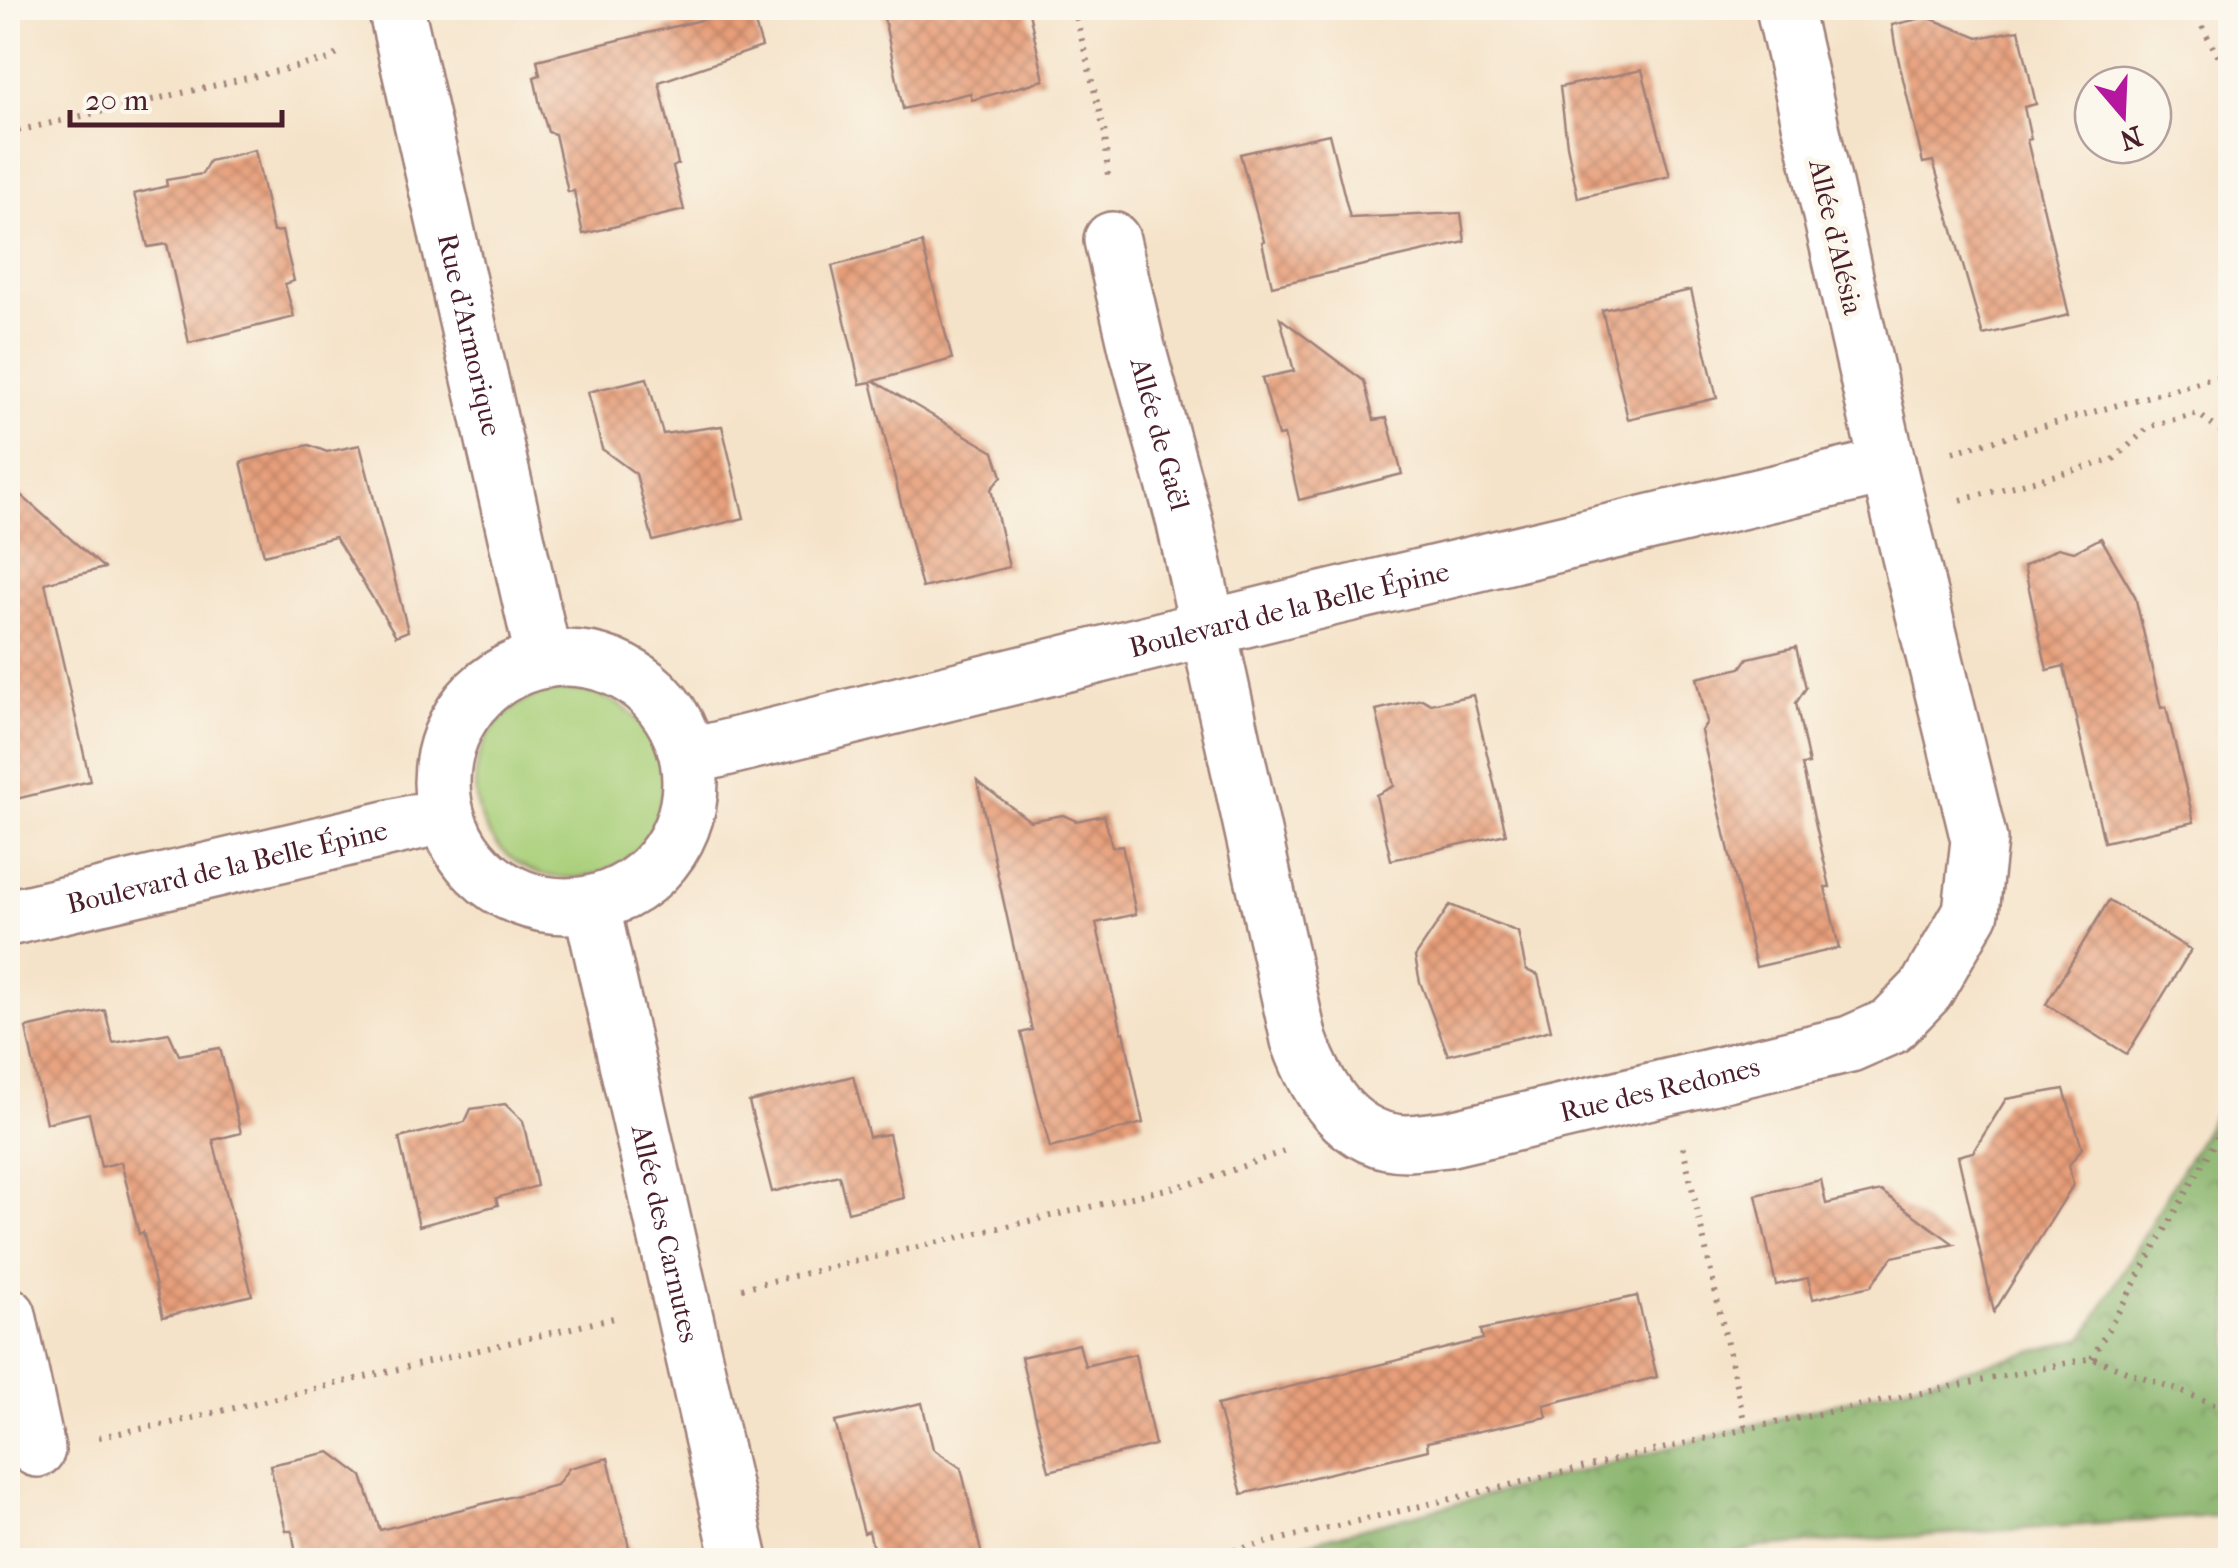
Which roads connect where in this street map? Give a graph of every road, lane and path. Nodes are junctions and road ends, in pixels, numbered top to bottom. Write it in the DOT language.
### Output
graph roads {
  1 [pos="1074,8"];
  2 [pos="1784,8"];
  3 [pos="2192,8"];
  4 [pos="396,9"];
  5 [pos="2230,88"];
  6 [pos="8,133"];
  7 [pos="1112,240"];
  8 [pos="2230,373"];
  9 [pos="2230,430"];
  10 [pos="1894,491"];
  11 [pos="1207,629"];
  12 [pos="544,660"];
  13 [pos="689,757"];
  14 [pos="446,815"];
  15 [pos="591,904"];
  16 [pos="8,918"];
  17 [pos="1669,1088"];
  18 [pos="2230,1116"];
  19 [pos="8,1315"];
  20 [pos="2092,1358"];
  21 [pos="2230,1410"];
  22 [pos="1746,1429"];
  23 [pos="37,1449"];
  24 [pos="740,1560"];
  25 [pos="1193,1560"];
  1 -- 7 [label="path"];
  2 -- 10 [label="street, Allée d'Alésia"];
  3 -- 5 [label="path"];
  4 -- 6 [label="path"];
  4 -- 12 [label="street, Rue d'Armorique"];
  7 -- 11 [label="street, Allée de Gaël"];
  8 -- 10 [label="path"];
  9 -- 10 [label="path"];
  10 -- 11 [label="street, Boulevard de la Belle Épine"];
  10 -- 17 [label="street, Rue des Redones"];
  11 -- 13 [label="street, Boulevard de la Belle Épine"];
  11 -- 17 [label="street, Rue des Redones"];
  12 -- 13 [label="street"];
  12 -- 14 [label="street"];
  13 -- 15 [label="street"];
  14 -- 15 [label="street"];
  14 -- 16 [label="street, Boulevard de la Belle Épine"];
  15 -- 24 [label="street, Allée des Carnutes"];
  17 -- 22 [label="path"];
  18 -- 20 [label="path"];
  19 -- 23 [label="street"];
  20 -- 21 [label="path"];
  20 -- 22 [label="path"];
  22 -- 25 [label="path"];
}
